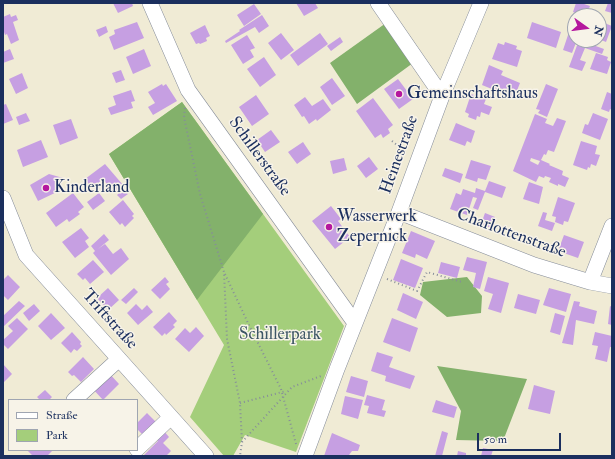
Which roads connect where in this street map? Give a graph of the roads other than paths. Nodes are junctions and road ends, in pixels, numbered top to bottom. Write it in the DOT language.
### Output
graph roads {
  1 [pos="150,3"];
  2 [pos="378,3"];
  3 [pos="480,3"];
  4 [pos="442,96"];
  5 [pos="3,198"];
  6 [pos="399,212"];
  7 [pos="612,226"];
  8 [pos="590,282"];
  9 [pos="612,286"];
  10 [pos="355,324"];
  11 [pos="119,359"];
  12 [pos="75,399"];
  13 [pos="171,417"];
  14 [pos="138,447"];
  15 [pos="305,455"];
  16 [pos="206,456"];
  1 -- 10 [label="street, Schillerstraße"];
  2 -- 4 [label="street"];
  3 -- 4 [label="street, Heinestraße"];
  4 -- 6 [label="street, Heinestraße"];
  5 -- 11 [label="street, Triftstraße"];
  6 -- 8 [label="street, Charlottenstraße"];
  6 -- 10 [label="street, Heinestraße"];
  7 -- 8 [label="street"];
  8 -- 9 [label="street, Charlottenstraße"];
  10 -- 15 [label="street, Heinestraße"];
  11 -- 12 [label="street"];
  11 -- 13 [label="street, Triftstraße"];
  13 -- 14 [label="street"];
  13 -- 16 [label="street, Triftstraße"];
}
